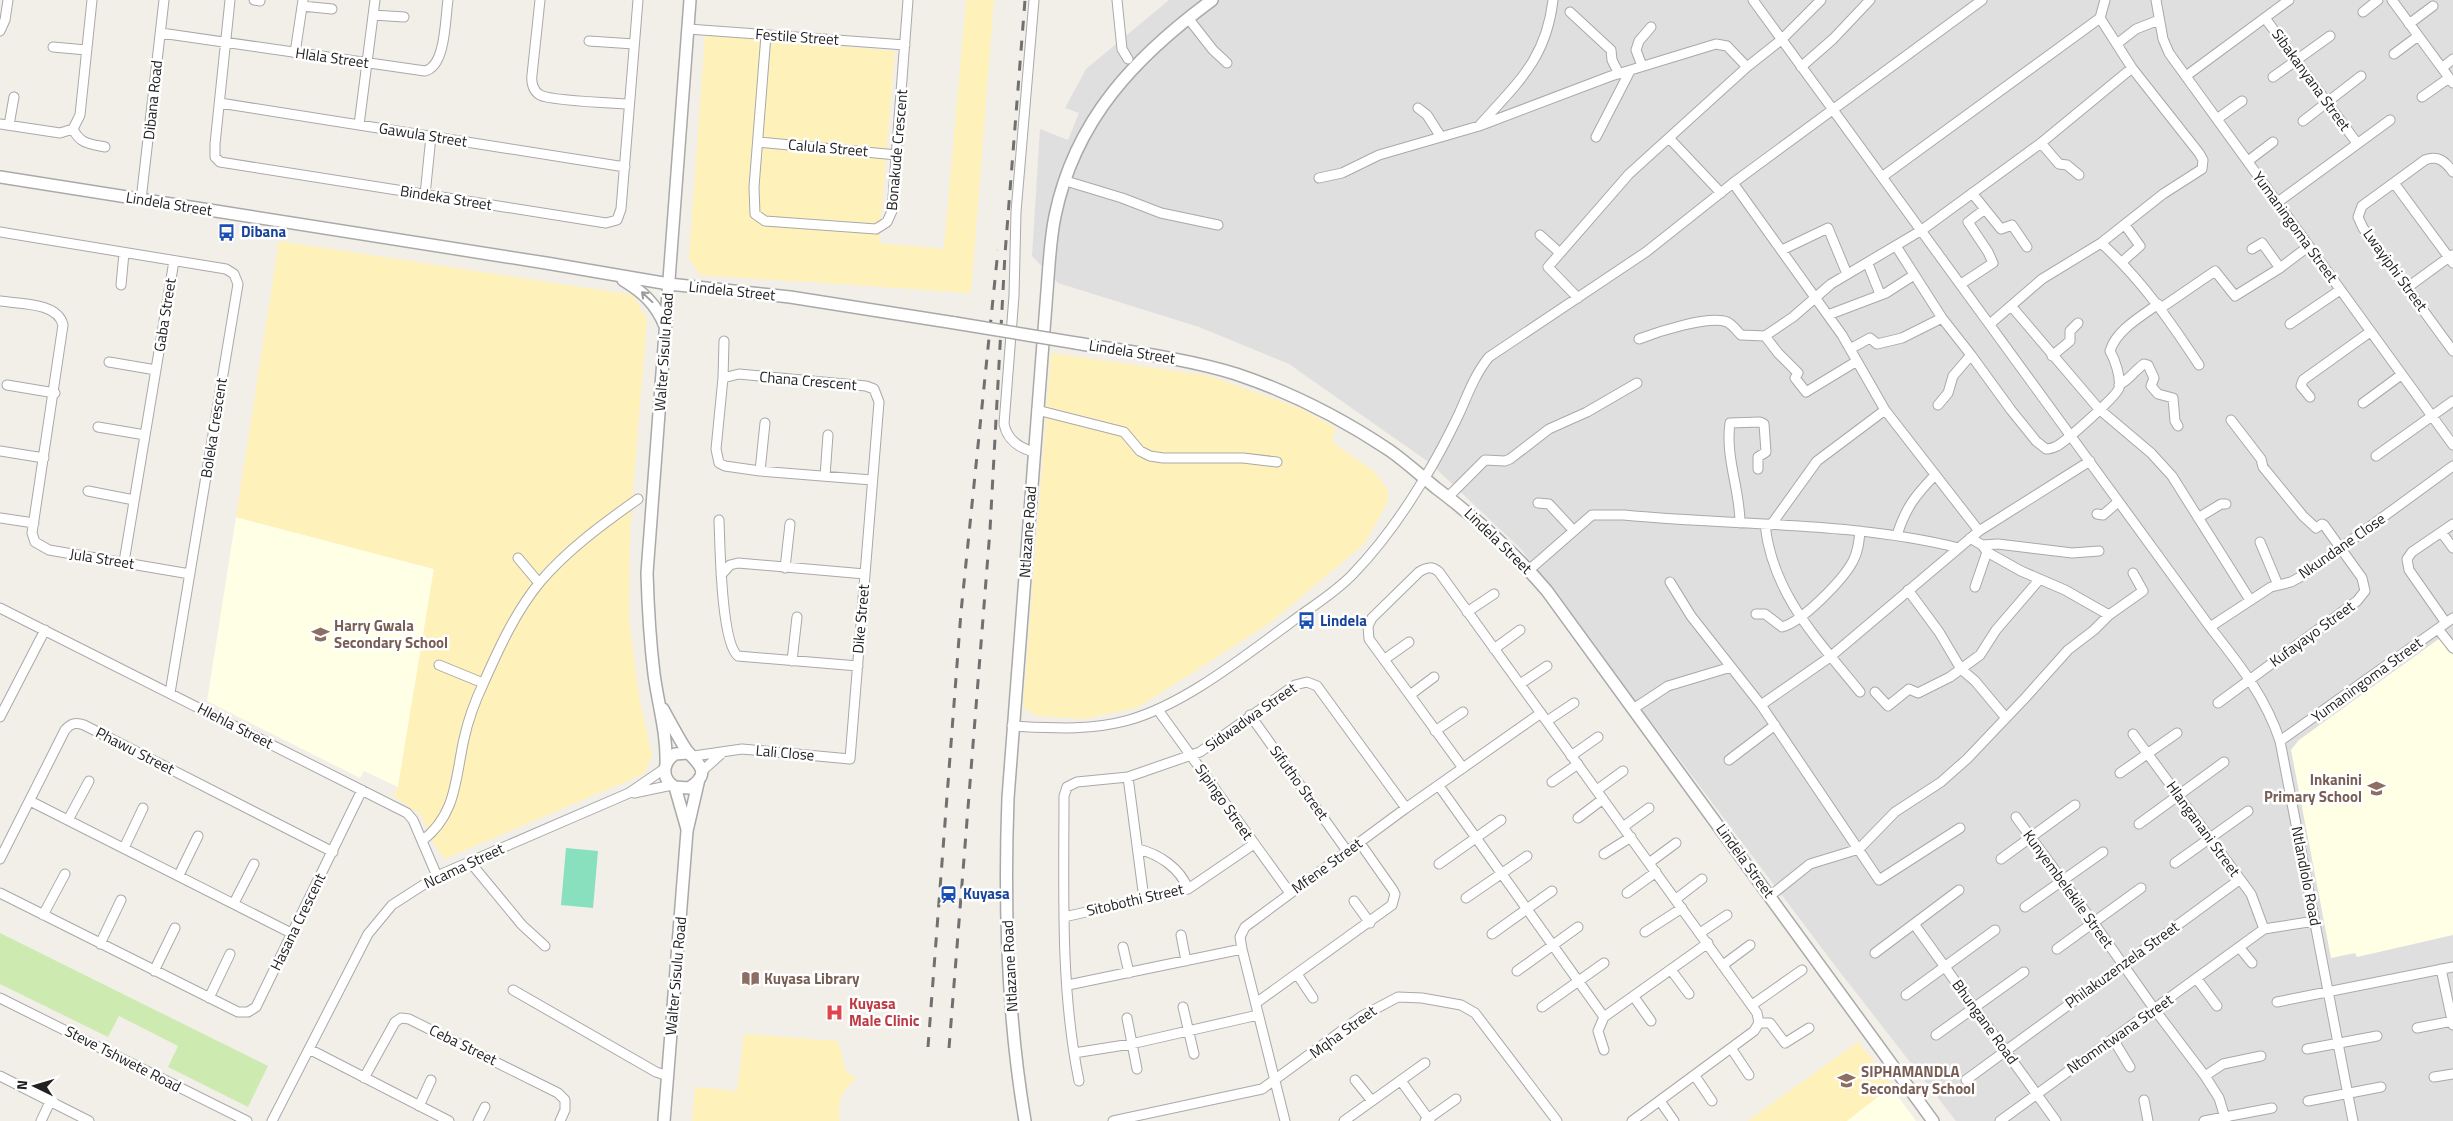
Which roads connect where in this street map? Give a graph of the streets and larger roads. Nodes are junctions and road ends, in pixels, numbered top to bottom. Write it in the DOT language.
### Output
graph roads {
  1 [pos="8,0"];
  2 [pos="92,0"];
  3 [pos="164,0"];
  4 [pos="230,0"];
  5 [pos="254,0"];
  6 [pos="260,0"];
  7 [pos="375,0"];
  8 [pos="448,0"];
  9 [pos="540,0"];
  10 [pos="638,0"];
  11 [pos="690,0"];
  12 [pos="908,0"];
  13 [pos="1034,0"];
  14 [pos="1117,0"];
  15 [pos="1212,0"];
  16 [pos="1553,0"];
  17 [pos="1753,0"];
  18 [pos="1821,0"];
  19 [pos="1870,0"];
  20 [pos="1982,0"];
  21 [pos="2105,0"];
  22 [pos="2156,0"];
  23 [pos="2289,0"];
  24 [pos="2378,0"];
  25 [pos="2392,0"];
  26 [pos="302,3"];
  27 [pos="2433,6"];
  28 [pos="332,9"];
  29 [pos="1570,12"];
  30 [pos="2363,12"];
  31 [pos="373,14"];
  32 [pos="404,17"];
  33 [pos="1188,18"];
  34 [pos="2100,18"];
  35 [pos="2265,18"];
  36 [pos="2159,20"];
  37 [pos="2409,24"];
  38 [pos="1651,27"];
  39 [pos="688,29"];
  40 [pos="0,32"];
  41 [pos="160,33"];
  42 [pos="766,35"];
  43 [pos="2330,36"];
  44 [pos="2418,36"];
  45 [pos="1781,40"];
  46 [pos="589,41"];
  47 [pos="226,42"];
  48 [pos="2118,43"];
  49 [pos="634,44"];
  50 [pos="905,45"];
  51 [pos="54,47"];
  52 [pos="86,50"];
  53 [pos="295,52"];
  54 [pos="2394,54"];
  55 [pos="1128,59"];
  56 [pos="2453,59"];
  57 [pos="2296,60"];
  58 [pos="1228,63"];
  59 [pos="368,64"];
  60 [pos="1642,66"];
  61 [pos="1747,67"];
  62 [pos="1801,67"];
  63 [pos="2132,68"];
  64 [pos="2442,68"];
  65 [pos="1630,71"];
  66 [pos="1619,74"];
  67 [pos="2186,76"];
  68 [pos="2361,76"];
  69 [pos="2273,77"];
  70 [pos="2451,80"];
  71 [pos="14,97"];
  72 [pos="2422,97"];
  73 [pos="2242,101"];
  74 [pos="2327,102"];
  75 [pos="220,103"];
  76 [pos="629,104"];
  77 [pos="1418,108"];
  78 [pos="1833,110"];
  79 [pos="2217,119"];
  80 [pos="2303,120"];
  81 [pos="2390,120"];
  82 [pos="4,124"];
  83 [pos="359,125"];
  84 [pos="1479,126"];
  85 [pos="73,129"];
  86 [pos="432,136"];
  87 [pos="1596,136"];
  88 [pos="1441,137"];
  89 [pos="1669,138"];
  90 [pos="758,142"];
  91 [pos="2273,142"];
  92 [pos="2041,143"];
  93 [pos="2357,143"];
  94 [pos="105,147"];
  95 [pos="897,155"];
  96 [pos="2248,161"];
  97 [pos="625,167"];
  98 [pos="2453,172"];
  99 [pos="2078,175"];
  100 [pos="0,177"];
  101 [pos="1882,177"];
  102 [pos="1319,178"];
  103 [pos="1066,181"];
  104 [pos="2394,182"];
  105 [pos="1733,183"];
  106 [pos="1721,193"];
  107 [pos="1972,193"];
  108 [pos="425,195"];
  109 [pos="141,200"];
  110 [pos="2278,202"];
  111 [pos="1985,209"];
  112 [pos="1218,225"];
  113 [pos="2125,225"];
  114 [pos="1922,230"];
  115 [pos="0,232"];
  116 [pos="1540,235"];
  117 [pos="2101,243"];
  118 [pos="1896,246"];
  119 [pos="2309,246"];
  120 [pos="2027,247"];
  121 [pos="2252,249"];
  122 [pos="1782,250"];
  123 [pos="124,252"];
  124 [pos="1560,253"];
  125 [pos="2452,259"];
  126 [pos="174,261"];
  127 [pos="2122,262"];
  128 [pos="1868,264"];
  129 [pos="2280,268"];
  130 [pos="1847,274"];
  131 [pos="1914,275"];
  132 [pos="617,276"];
  133 [pos="669,284"];
  134 [pos="1961,284"];
  135 [pos="121,285"];
  136 [pos="2408,288"];
  137 [pos="2340,290"];
  138 [pos="1880,294"];
  139 [pos="1815,297"];
  140 [pos="1578,298"];
  141 [pos="0,301"];
  142 [pos="2160,306"];
  143 [pos="2012,307"];
  144 [pos="1828,316"];
  145 [pos="1942,318"];
  146 [pos="2078,323"];
  147 [pos="1990,324"];
  148 [pos="2290,324"];
  149 [pos="666,328"];
  150 [pos="2370,332"];
  151 [pos="1765,336"];
  152 [pos="1639,339"];
  153 [pos="724,341"];
  154 [pos="1850,349"];
  155 [pos="2453,350"];
  156 [pos="1971,355"];
  157 [pos="2052,356"];
  158 [pos="1856,361"];
  159 [pos="109,362"];
  160 [pos="2199,365"];
  161 [pos="156,370"];
  162 [pos="2402,375"];
  163 [pos="723,378"];
  164 [pos="1637,383"];
  165 [pos="7,385"];
  166 [pos="2119,385"];
  167 [pos="54,393"];
  168 [pos="2310,397"];
  169 [pos="2453,401"];
  170 [pos="2363,403"];
  171 [pos="1938,405"];
  172 [pos="2099,409"];
  173 [pos="1037,410"];
  174 [pos="1886,410"];
  175 [pos="2432,416"];
  176 [pos="2231,420"];
  177 [pos="765,423"];
  178 [pos="2178,426"];
  179 [pos="98,427"];
  180 [pos="145,435"];
  181 [pos="828,435"];
  182 [pos="2072,436"];
  183 [pos="2453,445"];
  184 [pos="0,451"];
  185 [pos="1034,452"];
  186 [pos="2376,456"];
  187 [pos="44,458"];
  188 [pos="2090,461"];
  189 [pos="1277,462"];
  190 [pos="2453,466"];
  191 [pos="1758,469"];
  192 [pos="760,471"];
  193 [pos="1935,475"];
  194 [pos="825,476"];
  195 [pos="1425,478"];
  196 [pos="872,480"];
  197 [pos="88,491"];
  198 [pos="1449,496"];
  199 [pos="638,499"];
  200 [pos="134,500"];
  201 [pos="2118,502"];
  202 [pos="1538,504"];
  203 [pos="2226,504"];
  204 [pos="2097,514"];
  205 [pos="0,518"];
  206 [pos="2198,518"];
  207 [pos="719,520"];
  208 [pos="34,523"];
  209 [pos="790,524"];
  210 [pos="1740,524"];
  211 [pos="2453,524"];
  212 [pos="1768,525"];
  213 [pos="1574,531"];
  214 [pos="1860,531"];
  215 [pos="1979,532"];
  216 [pos="2442,532"];
  217 [pos="1897,535"];
  218 [pos="1970,538"];
  219 [pos="2260,542"];
  220 [pos="1959,548"];
  221 [pos="1985,548"];
  222 [pos="2341,548"];
  223 [pos="2453,548"];
  224 [pos="2099,551"];
  225 [pos="518,558"];
  226 [pos="124,562"];
  227 [pos="785,568"];
  228 [pos="1529,570"];
  229 [pos="2133,573"];
  230 [pos="190,574"];
  231 [pos="865,574"];
  232 [pos="722,575"];
  233 [pos="2039,580"];
  234 [pos="1670,582"];
  235 [pos="539,583"];
  236 [pos="2278,585"];
  237 [pos="1975,587"];
  238 [pos="1908,590"];
  239 [pos="1494,594"];
  240 [pos="2250,600"];
  241 [pos="0,608"];
  242 [pos="1467,612"];
  243 [pos="1756,614"];
  244 [pos="2109,615"];
  245 [pos="797,617"];
  246 [pos="1799,618"];
  247 [pos="2446,624"];
  248 [pos="2210,627"];
  249 [pos="45,630"];
  250 [pos="1520,630"];
  251 [pos="1409,642"];
  252 [pos="2453,648"];
  253 [pos="1494,649"];
  254 [pos="1830,657"];
  255 [pos="1385,659"];
  256 [pos="792,661"];
  257 [pos="439,665"];
  258 [pos="858,666"];
  259 [pos="1547,666"];
  260 [pos="1731,667"];
  261 [pos="1961,669"];
  262 [pos="1434,677"];
  263 [pos="2251,679"];
  264 [pos="483,683"];
  265 [pos="1520,684"];
  266 [pos="1860,692"];
  267 [pos="1875,692"];
  268 [pos="170,693"];
  269 [pos="1410,695"];
  270 [pos="660,703"];
  271 [pos="1574,703"];
  272 [pos="2218,703"];
  273 [pos="1761,704"];
  274 [pos="1633,709"];
  275 [pos="1158,710"];
  276 [pos="1463,712"];
  277 [pos="1541,713"];
  278 [pos="1250,715"];
  279 [pos="0,718"];
  280 [pos="2006,718"];
  281 [pos="1547,722"];
  282 [pos="1775,725"];
  283 [pos="1012,726"];
  284 [pos="1435,731"];
  285 [pos="2177,733"];
  286 [pos="2133,734"];
  287 [pos="1598,737"];
  288 [pos="2280,741"];
  289 [pos="2147,753"];
  290 [pos="691,754"];
  291 [pos="721,754"];
  292 [pos="1191,755"];
  293 [pos="1571,756"];
  294 [pos="850,759"];
  295 [pos="1729,760"];
  296 [pos="2224,762"];
  297 [pos="1578,764"];
  298 [pos="665,766"];
  299 [pos="1463,768"];
  300 [pos="1622,771"];
  301 [pos="2120,773"];
  302 [pos="700,775"];
  303 [pos="1128,777"];
  304 [pos="89,781"];
  305 [pos="1552,782"];
  306 [pos="673,786"];
  307 [pos="1438,786"];
  308 [pos="362,790"];
  309 [pos="1597,790"];
  310 [pos="628,793"];
  311 [pos="2178,795"];
  312 [pos="1603,799"];
  313 [pos="30,801"];
  314 [pos="2075,805"];
  315 [pos="143,808"];
  316 [pos="1406,808"];
  317 [pos="1649,808"];
  318 [pos="2248,811"];
  319 [pos="2016,817"];
  320 [pos="1578,818"];
  321 [pos="68,820"];
  322 [pos="1501,820"];
  323 [pos="2140,824"];
  324 [pos="1623,826"];
  325 [pos="1960,828"];
  326 [pos="687,831"];
  327 [pos="198,836"];
  328 [pos="1631,837"];
  329 [pos="2030,837"];
  330 [pos="1475,838"];
  331 [pos="2210,839"];
  332 [pos="422,841"];
  333 [pos="1360,843"];
  334 [pos="1676,843"];
  335 [pos="1254,844"];
  336 [pos="124,848"];
  337 [pos="1138,849"];
  338 [pos="1859,849"];
  339 [pos="1347,851"];
  340 [pos="333,852"];
  341 [pos="2103,852"];
  342 [pos="1604,854"];
  343 [pos="1528,856"];
  344 [pos="0,859"];
  345 [pos="2001,859"];
  346 [pos="470,862"];
  347 [pos="1650,863"];
  348 [pos="2175,863"];
  349 [pos="254,864"];
  350 [pos="1439,864"];
  351 [pos="1656,872"];
  352 [pos="1500,873"];
  353 [pos="65,874"];
  354 [pos="179,876"];
  355 [pos="437,876"];
  356 [pos="1702,880"];
  357 [pos="2061,880"];
  358 [pos="2239,880"];
  359 [pos="2141,888"];
  360 [pos="1188,889"];
  361 [pos="1959,890"];
  362 [pos="1552,891"];
  363 [pos="0,893"];
  364 [pos="1290,893"];
  365 [pos="1627,893"];
  366 [pos="1770,896"];
  367 [pos="1466,898"];
  368 [pos="1144,899"];
  369 [pos="1676,899"];
  370 [pos="121,900"];
  371 [pos="1354,902"];
  372 [pos="234,903"];
  373 [pos="2025,907"];
  374 [pos="1682,908"];
  375 [pos="1527,910"];
  376 [pos="43,915"];
  377 [pos="1727,915"];
  378 [pos="1064,917"];
  379 [pos="2315,921"];
  380 [pos="2093,922"];
  381 [pos="1370,923"];
  382 [pos="1914,924"];
  383 [pos="1578,927"];
  384 [pos="175,928"];
  385 [pos="2264,929"];
  386 [pos="1995,930"];
  387 [pos="1645,932"];
  388 [pos="1700,933"];
  389 [pos="292,934"];
  390 [pos="1492,934"];
  391 [pos="1181,935"];
  392 [pos="100,944"];
  393 [pos="1708,944"];
  394 [pos="1553,945"];
  395 [pos="1750,945"];
  396 [pos="545,946"];
  397 [pos="1123,947"];
  398 [pos="2239,947"];
  399 [pos="2057,949"];
  400 [pos="1242,950"];
  401 [pos="1875,953"];
  402 [pos="230,954"];
  403 [pos="1186,961"];
  404 [pos="1604,963"];
  405 [pos="2252,963"];
  406 [pos="1723,964"];
  407 [pos="2124,965"];
  408 [pos="1944,966"];
  409 [pos="2453,967"];
  410 [pos="2441,969"];
  411 [pos="1670,970"];
  412 [pos="1802,970"];
  413 [pos="154,971"];
  414 [pos="1517,971"];
  415 [pos="2024,972"];
  416 [pos="1129,973"];
  417 [pos="1297,974"];
  418 [pos="2197,979"];
  419 [pos="1579,981"];
  420 [pos="1068,985"];
  421 [pos="513,990"];
  422 [pos="2328,991"];
  423 [pos="1688,994"];
  424 [pos="1906,994"];
  425 [pos="1634,997"];
  426 [pos="0,998"];
  427 [pos="209,998"];
  428 [pos="1313,998"];
  429 [pos="2277,1002"];
  430 [pos="1256,1003"];
  431 [pos="1752,1006"];
  432 [pos="2217,1006"];
  433 [pos="1183,1007"];
  434 [pos="1542,1007"];
  435 [pos="1974,1008"];
  436 [pos="2154,1010"];
  437 [pos="1258,1015"];
  438 [pos="1604,1017"];
  439 [pos="1127,1018"];
  440 [pos="1651,1021"];
  441 [pos="2453,1022"];
  442 [pos="1759,1023"];
  443 [pos="1809,1028"];
  444 [pos="2417,1028"];
  445 [pos="1188,1031"];
  446 [pos="1936,1035"];
  447 [pos="2377,1036"];
  448 [pos="2113,1039"];
  449 [pos="2338,1043"];
  450 [pos="1131,1044"];
  451 [pos="1731,1048"];
  452 [pos="309,1049"];
  453 [pos="2307,1049"];
  454 [pos="1604,1050"];
  455 [pos="2005,1051"];
  456 [pos="1074,1053"];
  457 [pos="1194,1054"];
  458 [pos="2261,1056"];
  459 [pos="1425,1063"];
  460 [pos="2130,1067"];
  461 [pos="1136,1069"];
  462 [pos="2453,1074"];
  463 [pos="1749,1075"];
  464 [pos="0,1076"];
  465 [pos="668,1076"];
  466 [pos="1694,1076"];
  467 [pos="2205,1076"];
  468 [pos="2434,1077"];
  469 [pos="364,1078"];
  470 [pos="431,1080"];
  471 [pos="1355,1080"];
  472 [pos="1966,1080"];
  473 [pos="1079,1081"];
  474 [pos="1401,1081"];
  475 [pos="1275,1082"];
  476 [pos="2381,1087"];
  477 [pos="2036,1093"];
  478 [pos="2348,1093"];
  479 [pos="1456,1099"];
  480 [pos="1660,1100"];
  481 [pos="2144,1100"];
  482 [pos="1372,1101"];
  483 [pos="1712,1101"];
  484 [pos="2308,1101"];
  485 [pos="50,1102"];
  486 [pos="419,1106"];
  487 [pos="485,1106"];
  488 [pos="2272,1108"];
  489 [pos="2226,1119"];
  490 [pos="1428,1120"];
  491 [pos="41,1121"];
  492 [pos="89,1121"];
  493 [pos="247,1121"];
  494 [pos="272,1121"];
  495 [pos="449,1121"];
  496 [pos="478,1121"];
  497 [pos="560,1121"];
  498 [pos="664,1121"];
  499 [pos="1025,1121"];
  500 [pos="1113,1121"];
  501 [pos="1285,1121"];
  502 [pos="1344,1121"];
  503 [pos="1557,1121"];
  504 [pos="1632,1121"];
  505 [pos="1674,1121"];
  506 [pos="1933,1121"];
  507 [pos="2000,1121"];
  508 [pos="2056,1121"];
  509 [pos="2148,1121"];
  510 [pos="2204,1121"];
  511 [pos="2353,1121"];
  1 -- 40 [label="street"];
  2 -- 52 [label="street"];
  3 -- 41 [label="street, Dibana Road"];
  4 -- 47 [label="street, Bindeka Street"];
  5 -- 6 [label="street"];
  7 -- 31 [label="street"];
  8 -- 59 [label="street, Hlala Street"];
  9 -- 76 [label="street"];
  10 -- 49 [label="street, Bindeka Street"];
  11 -- 39 [label="street, Walter Sisulu Road"];
  12 -- 50 [label="street, Bonakude Crescent"];
  13 -- 185 [label="street"];
  14 -- 55 [label="street"];
  15 -- 33 [label="street, Ntlazane Road"];
  16 -- 84 [label="street"];
  17 -- 45 [label="street, Ntlandlolo Road"];
  18 -- 45 [label="street"];
  19 -- 62 [label="street"];
  20 -- 78 [label="street"];
  21 -- 34 [label="street"];
  22 -- 36 [label="street, Yumaningoma Street"];
  23 -- 35 [label="street"];
  24 -- 30 [label="street"];
  25 -- 37 [label="street"];
  26 -- 28 [label="street"];
  26 -- 53 [label="street"];
  27 -- 37 [label="street"];
  29 -- 66 [label="street"];
  31 -- 32 [label="street"];
  31 -- 59 [label="street"];
  33 -- 58 [label="street"];
  33 -- 103 [label="street, Ntlazane Road"];
  34 -- 48 [label="street"];
  34 -- 101 [label="street"];
  35 -- 57 [label="street, Sibakanyana Street"];
  35 -- 67 [label="street"];
  36 -- 48 [label="street"];
  36 -- 67 [label="street, Yumaningoma Street"];
  37 -- 44 [label="street"];
  38 -- 60 [label="street"];
  39 -- 42 [label="street, Festile Street"];
  39 -- 133 [label="street, Walter Sisulu Road"];
  41 -- 47 [label="street, Hlala Street"];
  41 -- 109 [label="street, Dibana Road"];
  42 -- 50 [label="street, Festile Street"];
  42 -- 90 [label="street, Bonakude Crescent"];
  43 -- 57 [label="street"];
  44 -- 54 [label="street"];
  44 -- 64 [label="street"];
  45 -- 61 [label="street"];
  45 -- 62 [label="street, Ntlandlolo Road"];
  46 -- 49 [label="street"];
  47 -- 53 [label="street, Hlala Street"];
  47 -- 75 [label="street, Bindeka Street"];
  48 -- 63 [label="street"];
  49 -- 76 [label="street, Bindeka Street"];
  50 -- 95 [label="street, Bonakude Crescent"];
  51 -- 52 [label="street"];
  52 -- 85 [label="street"];
  53 -- 59 [label="street, Hlala Street"];
  56 -- 64 [label="street"];
  57 -- 69 [label="street"];
  57 -- 74 [label="street, Sibakanyana Street"];
  59 -- 83 [label="street"];
  60 -- 61 [label="street"];
  60 -- 65 [label="street"];
  61 -- 89 [label="street"];
  62 -- 78 [label="street, Ntlandlolo Road"];
  63 -- 92 [label="street"];
  63 -- 113 [label="street"];
  64 -- 70 [label="street"];
  65 -- 66 [label="street"];
  65 -- 87 [label="street"];
  66 -- 84 [label="street"];
  67 -- 79 [label="street, Yumaningoma Street"];
  68 -- 74 [label="street"];
  70 -- 72 [label="street"];
  71 -- 82 [label="street"];
  73 -- 79 [label="street"];
  74 -- 80 [label="street"];
  74 -- 93 [label="street, Sibakanyana Street"];
  75 -- 83 [label="street, Gawula Street"];
  75 -- 108 [label="street, Bindeka Street"];
  76 -- 97 [label="street, Bindeka Street"];
  77 -- 88 [label="street"];
  78 -- 101 [label="street, Ntlandlolo Road"];
  78 -- 105 [label="street"];
  79 -- 96 [label="street, Yumaningoma Street"];
  81 -- 93 [label="street"];
  82 -- 85 [label="street"];
  83 -- 86 [label="street, Gawula Street"];
  84 -- 88 [label="street"];
  85 -- 94 [label="street"];
  86 -- 97 [label="street, Gawula Street"];
  86 -- 108 [label="street"];
  88 -- 102 [label="street"];
  89 -- 106 [label="street"];
  89 -- 124 [label="street"];
  90 -- 95 [label="street, Calula Street"];
  90 -- 95 [label="street, Bonakude Crescent"];
  91 -- 96 [label="street"];
  92 -- 99 [label="street"];
  92 -- 107 [label="street"];
  93 -- 110 [label="street"];
  96 -- 110 [label="street, Yumaningoma Street"];
  97 -- 108 [label="street, Bindeka Street"];
  98 -- 104 [label="street, Lwayiphi Street"];
  100 -- 109 [label="street, Lindela Street"];
  101 -- 114 [label="street, Ntlandlolo Road"];
  103 -- 112 [label="street"];
  103 -- 173 [label="street, Ntlazane Road"];
  104 -- 125 [label="street"];
  104 -- 136 [label="street, Lwayiphi Street"];
  105 -- 106 [label="street"];
  105 -- 122 [label="street"];
  106 -- 140 [label="street"];
  107 -- 111 [label="street"];
  107 -- 114 [label="street"];
  109 -- 132 [label="street, Lindela Street"];
  110 -- 119 [label="street, Yumaningoma Street"];
  111 -- 120 [label="street"];
  111 -- 134 [label="street"];
  113 -- 117 [label="street"];
  113 -- 127 [label="street"];
  114 -- 118 [label="street"];
  114 -- 134 [label="street, Ntlandlolo Road"];
  115 -- 123 [label="street, Boleka Crescent"];
  116 -- 124 [label="street"];
  117 -- 127 [label="street"];
  117 -- 143 [label="street"];
  118 -- 128 [label="street"];
  118 -- 131 [label="street"];
  119 -- 129 [label="street"];
  119 -- 137 [label="street, Yumaningoma Street"];
  121 -- 129 [label="street"];
  122 -- 130 [label="street"];
  122 -- 139 [label="street"];
  123 -- 126 [label="street, Boleka Crescent"];
  123 -- 135 [label="street"];
  124 -- 140 [label="street"];
  125 -- 136 [label="street"];
  126 -- 161 [label="street, Gaba Street"];
  126 -- 230 [label="street, Boleka Crescent"];
  127 -- 142 [label="street"];
  128 -- 130 [label="street"];
  128 -- 138 [label="street"];
  129 -- 142 [label="street"];
  130 -- 139 [label="street"];
  131 -- 138 [label="street"];
  131 -- 145 [label="street"];
  132 -- 133 [label="street, Lindela Street"];
  149 -- 132 [label="street, one-way"];
  133 -- 149 [label="street, Walter Sisulu Road"];
  133 -- 195 [label="street, Lindela Street, bridge"];
  134 -- 147 [label="street, Ntlandlolo Road"];
  136 -- 155 [label="street, Lwayiphi Street"];
  137 -- 148 [label="street"];
  137 -- 150 [label="street, Yumaningoma Street"];
  138 -- 144 [label="street"];
  139 -- 144 [label="street"];
  139 -- 151 [label="street"];
  140 -- 195 [label="street"];
  141 -- 167 [label="street, Jula Street"];
  142 -- 160 [label="street"];
  142 -- 166 [label="street"];
  143 -- 147 [label="street"];
  143 -- 157 [label="street"];
  144 -- 154 [label="street"];
  145 -- 154 [label="street"];
  145 -- 156 [label="street"];
  146 -- 157 [label="street"];
  147 -- 182 [label="street, Ntlandlolo Road"];
  149 -- 270 [label="street, Walter Sisulu Road"];
  150 -- 162 [label="street, Yumaningoma Street"];
  150 -- 168 [label="street"];
  151 -- 152 [label="street"];
  151 -- 158 [label="street"];
  153 -- 163 [label="street"];
  154 -- 158 [label="street"];
  156 -- 171 [label="street"];
  156 -- 182 [label="street"];
  157 -- 172 [label="street"];
  158 -- 174 [label="street"];
  159 -- 161 [label="street, Gaba Street"];
  161 -- 180 [label="street, Gaba Street"];
  162 -- 170 [label="street"];
  162 -- 175 [label="street, Yumaningoma Street"];
  163 -- 192 [label="street"];
  163 -- 196 [label="street, Chana Crescent"];
  164 -- 198 [label="street"];
  165 -- 167 [label="street"];
  166 -- 172 [label="street"];
  166 -- 178 [label="street"];
  167 -- 187 [label="street, Jula Street"];
  169 -- 175 [label="street"];
  172 -- 182 [label="street"];
  172 -- 206 [label="street"];
  173 -- 185 [label="street, Ntlazane Road"];
  173 -- 189 [label="street"];
  174 -- 193 [label="street"];
  174 -- 212 [label="street"];
  175 -- 183 [label="street, Yumaningoma Street"];
  175 -- 186 [label="street"];
  176 -- 222 [label="street, Kufayayo Street"];
  177 -- 192 [label="street"];
  179 -- 180 [label="street"];
  180 -- 200 [label="street, Gaba Street"];
  181 -- 194 [label="street"];
  182 -- 188 [label="street, Ntlandlolo Road"];
  184 -- 187 [label="street"];
  185 -- 283 [label="street, Ntlazane Road"];
  187 -- 208 [label="street, Jula Street"];
  188 -- 201 [label="street, Ntlandlolo Road"];
  188 -- 215 [label="street"];
  190 -- 222 [label="street, Nkundane Close"];
  191 -- 210 [label="street"];
  192 -- 194 [label="street"];
  193 -- 215 [label="street"];
  193 -- 217 [label="street"];
  194 -- 196 [label="street"];
  195 -- 198 [label="street, Lindela Street"];
  195 -- 275 [label="street"];
  196 -- 231 [label="street, Dike Street"];
  197 -- 200 [label="street"];
  198 -- 228 [label="street, Lindela Street"];
  199 -- 235 [label="street"];
  200 -- 226 [label="street, Gaba Street"];
  201 -- 204 [label="street"];
  201 -- 248 [label="street, Ntlandlolo Road"];
  202 -- 213 [label="street"];
  203 -- 206 [label="street"];
  205 -- 208 [label="street"];
  206 -- 240 [label="street"];
  207 -- 232 [label="street"];
  208 -- 226 [label="street, Jula Street"];
  209 -- 227 [label="street"];
  210 -- 212 [label="street"];
  210 -- 213 [label="street"];
  211 -- 216 [label="street"];
  212 -- 214 [label="street"];
  212 -- 246 [label="street"];
  213 -- 228 [label="street"];
  214 -- 217 [label="street"];
  214 -- 246 [label="street"];
  215 -- 218 [label="street"];
  216 -- 223 [label="street"];
  216 -- 247 [label="street"];
  217 -- 220 [label="street"];
  218 -- 220 [label="street"];
  218 -- 221 [label="street"];
  219 -- 236 [label="street"];
  220 -- 238 [label="street"];
  221 -- 224 [label="street"];
  221 -- 233 [label="street"];
  221 -- 237 [label="street"];
  222 -- 236 [label="street, Nkundane Close"];
  222 -- 263 [label="street, Kufayayo Street"];
  225 -- 235 [label="street"];
  226 -- 230 [label="street, Jula Street"];
  227 -- 231 [label="street"];
  227 -- 232 [label="street"];
  228 -- 274 [label="street, Lindela Street"];
  229 -- 244 [label="street"];
  230 -- 268 [label="street, Boleka Crescent"];
  231 -- 258 [label="street, Dike Street"];
  232 -- 256 [label="street"];
  233 -- 244 [label="street"];
  233 -- 261 [label="street"];
  234 -- 260 [label="street"];
  235 -- 264 [label="street"];
  236 -- 240 [label="street"];
  238 -- 254 [label="street"];
  238 -- 261 [label="street"];
  239 -- 242 [label="street"];
  240 -- 248 [label="street"];
  241 -- 249 [label="street, Hlehla Street"];
  242 -- 253 [label="street"];
  242 -- 255 [label="street"];
  243 -- 246 [label="street"];
  244 -- 280 [label="street"];
  245 -- 256 [label="street"];
  246 -- 254 [label="street"];
  247 -- 252 [label="street"];
  247 -- 288 [label="street, Yumaningoma Street"];
  248 -- 263 [label="street, Ntlandlolo Road"];
  249 -- 268 [label="street, Hlehla Street"];
  249 -- 279 [label="street"];
  250 -- 253 [label="street"];
  251 -- 255 [label="street"];
  253 -- 265 [label="street"];
  254 -- 266 [label="street"];
  254 -- 273 [label="street"];
  255 -- 269 [label="street"];
  256 -- 258 [label="street"];
  257 -- 264 [label="street"];
  258 -- 294 [label="street, Dike Street"];
  259 -- 265 [label="street"];
  260 -- 273 [label="street"];
  260 -- 274 [label="street"];
  261 -- 267 [label="street"];
  261 -- 280 [label="street"];
  262 -- 269 [label="street"];
  263 -- 272 [label="street, Kufayayo Street"];
  263 -- 288 [label="street, Ntlandlolo Road"];
  264 -- 332 [label="street"];
  265 -- 277 [label="street"];
  268 -- 308 [label="street, Hlehla Street"];
  269 -- 284 [label="street"];
  270 -- 290 [label="street, Walter Sisulu Road"];
  270 -- 298 [label="street, Walter Sisulu Road"];
  271 -- 281 [label="street"];
  273 -- 282 [label="street"];
  274 -- 366 [label="street, Lindela Street"];
  275 -- 283 [label="street"];
  275 -- 292 [label="street, Sipingo Street"];
  276 -- 284 [label="street"];
  277 -- 281 [label="street"];
  277 -- 299 [label="street, Mfene Street"];
  278 -- 292 [label="street, Sidwadwa Street"];
  278 -- 316 [label="street, Sidwadwa Street"];
  278 -- 339 [label="street, Sifutho Street"];
  280 -- 338 [label="street"];
  281 -- 293 [label="street"];
  282 -- 295 [label="street"];
  282 -- 338 [label="street"];
  283 -- 499 [label="street, Ntlazane Road"];
  284 -- 299 [label="street"];
  285 -- 289 [label="street"];
  286 -- 289 [label="street, Hlanganani Street"];
  287 -- 293 [label="street"];
  288 -- 379 [label="street, Ntlandlolo Road"];
  289 -- 301 [label="street"];
  289 -- 311 [label="street, Hlanganani Street"];
  290 -- 291 [label="street, Lali Close"];
  290 -- 298 [label="street"];
  290 -- 302 [label="street"];
  291 -- 294 [label="street, Lali Close"];
  291 -- 302 [label="street"];
  292 -- 303 [label="street, Sidwadwa Street"];
  292 -- 335 [label="street, Sipingo Street"];
  293 -- 297 [label="street"];
  296 -- 311 [label="street"];
  297 -- 305 [label="street"];
  297 -- 309 [label="street"];
  298 -- 306 [label="street"];
  298 -- 310 [label="street, Ncama Street"];
  299 -- 307 [label="street, Mfene Street"];
  300 -- 309 [label="street"];
  302 -- 306 [label="street"];
  302 -- 326 [label="street, Walter Sisulu Road"];
  303 -- 337 [label="street"];
  303 -- 378 [label="street, Sidwadwa Street"];
  304 -- 321 [label="street"];
  306 -- 310 [label="street, Ncama Street"];
  306 -- 326 [label="street, Walter Sisulu Road"];
  307 -- 316 [label="street, Mfene Street"];
  307 -- 330 [label="street"];
  308 -- 332 [label="street, Hlehla Street"];
  308 -- 340 [label="street, Hasana Crescent"];
  309 -- 312 [label="street"];
  310 -- 346 [label="street, Ncama Street"];
  311 -- 323 [label="street"];
  311 -- 331 [label="street, Hlanganani Street"];
  312 -- 320 [label="street"];
  312 -- 324 [label="street"];
  313 -- 321 [label="street"];
  313 -- 340 [label="street, Phawu Street"];
  313 -- 344 [label="street, Phawu Street"];
  314 -- 329 [label="street"];
  315 -- 336 [label="street"];
  316 -- 333 [label="street, Mfene Street"];
  317 -- 324 [label="street"];
  318 -- 331 [label="street"];
  319 -- 329 [label="street, Kunyembelekile Street"];
  321 -- 336 [label="street"];
  322 -- 330 [label="street"];
  324 -- 328 [label="street"];
  325 -- 338 [label="street"];
  326 -- 465 [label="street, Walter Sisulu Road"];
  327 -- 354 [label="street"];
  328 -- 342 [label="street"];
  328 -- 347 [label="street"];
  329 -- 345 [label="street"];
  329 -- 357 [label="street, Kunyembelekile Street"];
  330 -- 350 [label="street"];
  330 -- 352 [label="street"];
  331 -- 348 [label="street"];
  331 -- 358 [label="street, Hlanganani Street"];
  332 -- 355 [label="street, Hlehla Street"];
  333 -- 339 [label="street, Mfene Street"];
  333 -- 381 [label="street"];
  334 -- 347 [label="street"];
  335 -- 360 [label="street, Sitobothi Street"];
  335 -- 364 [label="street, Sipingo Street"];
  336 -- 354 [label="street"];
  337 -- 360 [label="street"];
  337 -- 368 [label="street"];
  338 -- 366 [label="street"];
  339 -- 364 [label="street, Mfene Street"];
  340 -- 389 [label="street, Hasana Crescent"];
  341 -- 357 [label="street"];
  343 -- 352 [label="street"];
  346 -- 355 [label="street, Ncama Street"];
  346 -- 396 [label="street"];
  347 -- 351 [label="street"];
  349 -- 372 [label="street"];
  351 -- 365 [label="street"];
  351 -- 369 [label="street"];
  352 -- 367 [label="street"];
  352 -- 375 [label="street"];
  353 -- 376 [label="street"];
  354 -- 372 [label="street"];
  355 -- 452 [label="street, Ncama Street"];
  356 -- 369 [label="street"];
  357 -- 373 [label="street"];
  357 -- 380 [label="street, Kunyembelekile Street"];
  358 -- 385 [label="street, Hlanganani Street"];
  358 -- 407 [label="street, Philakuzenzela Street"];
  359 -- 380 [label="street"];
  360 -- 368 [label="street, Sitobothi Street"];
  361 -- 382 [label="street"];
  362 -- 375 [label="street"];
  363 -- 376 [label="street, Hasana Crescent"];
  364 -- 400 [label="street, Mfene Street"];
  366 -- 506 [label="street, Lindela Street"];
  368 -- 378 [label="street, Sitobothi Street"];
  369 -- 374 [label="street"];
  370 -- 392 [label="street"];
  371 -- 381 [label="street"];
  372 -- 389 [label="street"];
  374 -- 387 [label="street"];
  374 -- 388 [label="street"];
  375 -- 390 [label="street"];
  375 -- 394 [label="street"];
  376 -- 392 [label="street, Hasana Crescent"];
  377 -- 388 [label="street"];
  378 -- 420 [label="street, Sidwadwa Street"];
  379 -- 385 [label="street, Ntomntwana Street"];
  379 -- 422 [label="street, Ntlandlolo Road"];
  380 -- 399 [label="street"];
  380 -- 407 [label="street, Kunyembelekile Street"];
  381 -- 417 [label="street"];
  382 -- 401 [label="street"];
  382 -- 408 [label="street, Bhungane Road"];
  383 -- 394 [label="street"];
  384 -- 413 [label="street"];
  385 -- 398 [label="street, Ntomntwana Street"];
  386 -- 408 [label="street"];
  388 -- 393 [label="street"];
  389 -- 427 [label="street, Hasana Crescent"];
  391 -- 403 [label="street"];
  392 -- 413 [label="street, Hasana Crescent"];
  393 -- 406 [label="street"];
  393 -- 411 [label="street"];
  394 -- 414 [label="street"];
  394 -- 419 [label="street"];
  395 -- 406 [label="street"];
  397 -- 416 [label="street"];
  398 -- 405 [label="street"];
  398 -- 418 [label="street, Ntomntwana Street"];
  400 -- 403 [label="street"];
  400 -- 430 [label="street, Mfene Street"];
  402 -- 427 [label="street"];
  403 -- 416 [label="street"];
  404 -- 419 [label="street"];
  406 -- 431 [label="street"];
  407 -- 436 [label="street, Kunyembelekile Street"];
  407 -- 455 [label="street, Philakuzenzela Street"];
  408 -- 424 [label="street"];
  408 -- 435 [label="street, Bhungane Road"];
  409 -- 410 [label="street"];
  410 -- 422 [label="street"];
  410 -- 441 [label="street"];
  411 -- 423 [label="street"];
  411 -- 425 [label="street"];
  412 -- 431 [label="street"];
  413 -- 427 [label="street, Hasana Crescent"];
  415 -- 435 [label="street"];
  416 -- 420 [label="street"];
  417 -- 428 [label="street"];
  417 -- 430 [label="street"];
  418 -- 432 [label="street"];
  418 -- 436 [label="street, Ntomntwana Street"];
  419 -- 434 [label="street"];
  419 -- 438 [label="street"];
  420 -- 456 [label="street, Sidwadwa Street"];
  421 -- 465 [label="street"];
  422 -- 429 [label="street"];
  422 -- 449 [label="street, Ntlandlolo Road"];
  425 -- 438 [label="street"];
  425 -- 440 [label="street"];
  426 -- 493 [label="street, Steve Tshwete Road"];
  430 -- 437 [label="street, Mfene Street"];
  431 -- 442 [label="street"];
  433 -- 445 [label="street"];
  435 -- 446 [label="street"];
  435 -- 455 [label="street, Bhungane Road"];
  436 -- 448 [label="street, Ntomntwana Street"];
  436 -- 467 [label="street, Kunyembelekile Street"];
  437 -- 445 [label="street"];
  437 -- 475 [label="street, Mfene Street"];
  438 -- 454 [label="street"];
  439 -- 450 [label="street"];
  441 -- 444 [label="street"];
  442 -- 443 [label="street"];
  442 -- 451 [label="street"];
  445 -- 450 [label="street"];
  445 -- 457 [label="street"];
  447 -- 449 [label="street"];
  448 -- 460 [label="street"];
  448 -- 477 [label="street, Ntomntwana Street"];
  449 -- 453 [label="street"];
  449 -- 478 [label="street, Ntlandlolo Road"];
  450 -- 456 [label="street"];
  450 -- 461 [label="street"];
  451 -- 463 [label="street"];
  451 -- 466 [label="street"];
  452 -- 469 [label="street"];
  452 -- 494 [label="street, Ncama Street"];
  455 -- 472 [label="street, Philakuzenzela Street"];
  455 -- 477 [label="street, Bhungane Road"];
  456 -- 473 [label="street, Sidwadwa Street"];
  458 -- 467 [label="street"];
  459 -- 474 [label="street"];
  462 -- 468 [label="street"];
  464 -- 485 [label="street"];
  465 -- 498 [label="street, Walter Sisulu Road"];
  466 -- 480 [label="street"];
  466 -- 483 [label="street"];
  467 -- 489 [label="street, Kunyembelekile Street"];
  469 -- 486 [label="street"];
  469 -- 497 [label="street, Ceba Street"];
  470 -- 486 [label="street"];
  471 -- 482 [label="street"];
  474 -- 482 [label="street"];
  474 -- 490 [label="street"];
  475 -- 500 [label="street, Mqha Street"];
  475 -- 501 [label="street, Mfene Street"];
  475 -- 503 [label="street, Mqha Street"];
  476 -- 478 [label="street"];
  477 -- 507 [label="street, Ntomntwana Street"];
  477 -- 508 [label="street, Bhungane Road"];
  478 -- 484 [label="street"];
  478 -- 511 [label="street, Ntlandlolo Road"];
  479 -- 490 [label="street"];
  480 -- 504 [label="street"];
  480 -- 505 [label="street"];
  481 -- 509 [label="street"];
  482 -- 502 [label="street"];
  485 -- 491 [label="street"];
  485 -- 492 [label="street"];
  486 -- 495 [label="street"];
  487 -- 496 [label="street"];
  488 -- 489 [label="street"];
  489 -- 510 [label="street"];
}
